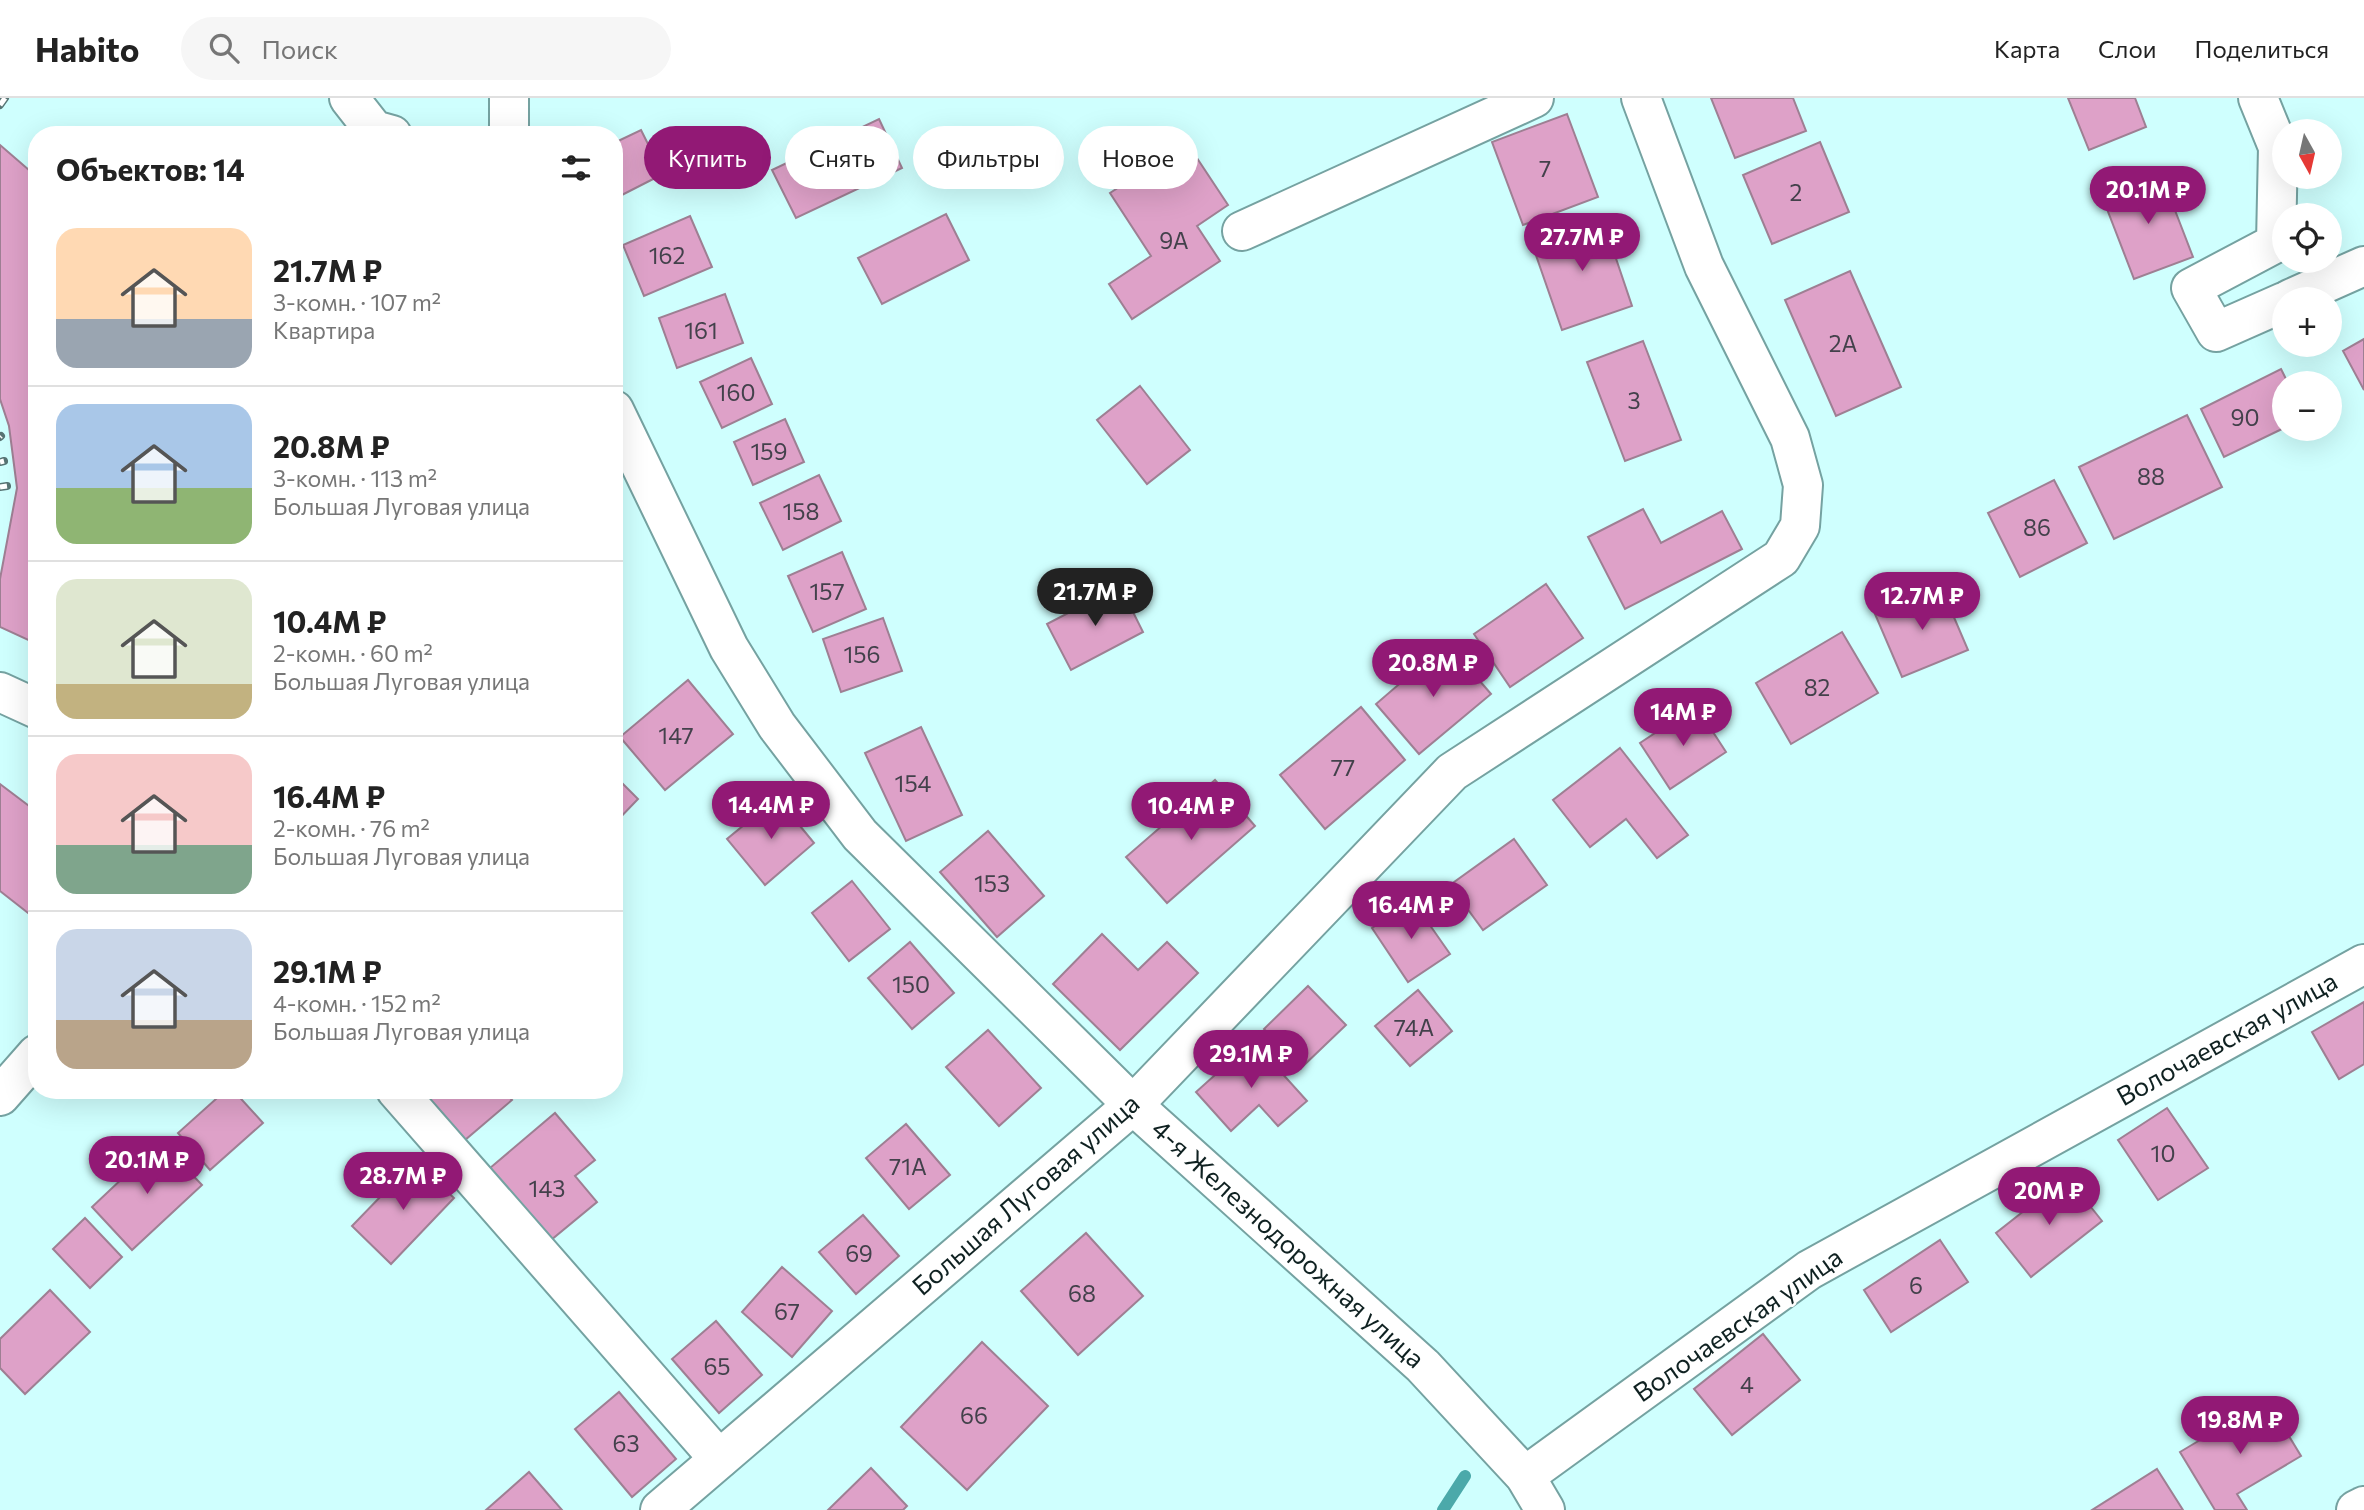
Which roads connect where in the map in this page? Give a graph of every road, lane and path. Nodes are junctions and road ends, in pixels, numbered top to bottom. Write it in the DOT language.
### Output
graph roads {
  1 [pos="349,98"];
  2 [pos="509,98"];
  3 [pos="1534,98"];
  4 [pos="1641,98"];
  5 [pos="2259,98"];
  6 [pos="371,126"];
  7 [pos="509,126"];
  8 [pos="1242,231"];
  9 [pos="2364,266"];
  10 [pos="2317,287"];
  11 [pos="2272,307"];
  12 [pos="623,429"];
  13 [pos="0,692"];
  14 [pos="28,705"];
  15 [pos="2364,964"];
  16 [pos="28,1064"];
  17 [pos="0,1097"];
  18 [pos="405,1099"];
  19 [pos="1133,1105"];
  20 [pos="719,1460"];
  21 [pos="1525,1476"];
  22 [pos="2364,1506"];
  23 [pos="660,1510"];
  24 [pos="1545,1510"];
  25 [pos="2356,1510"];
  1 -- 6 [label="street"];
  2 -- 7 [label="street"];
  3 -- 8 [label="street"];
  4 -- 19 [label="street, Большая Луговая улица"];
  5 -- 11 [label="street"];
  9 -- 10 [label="street"];
  12 -- 19 [label="street, 4-я Железнодорожная улица"];
  13 -- 14 [label="street"];
  15 -- 21 [label="street, Волочаевская улица"];
  16 -- 17 [label="street"];
  18 -- 20 [label="street"];
  19 -- 20 [label="street, Большая Луговая улица"];
  19 -- 21 [label="street, 4-я Железнодорожная улица"];
  20 -- 23 [label="street, Большая Луговая улица"];
  21 -- 24 [label="street, 4-я Железнодорожная улица"];
  22 -- 25 [label="street"];
}
